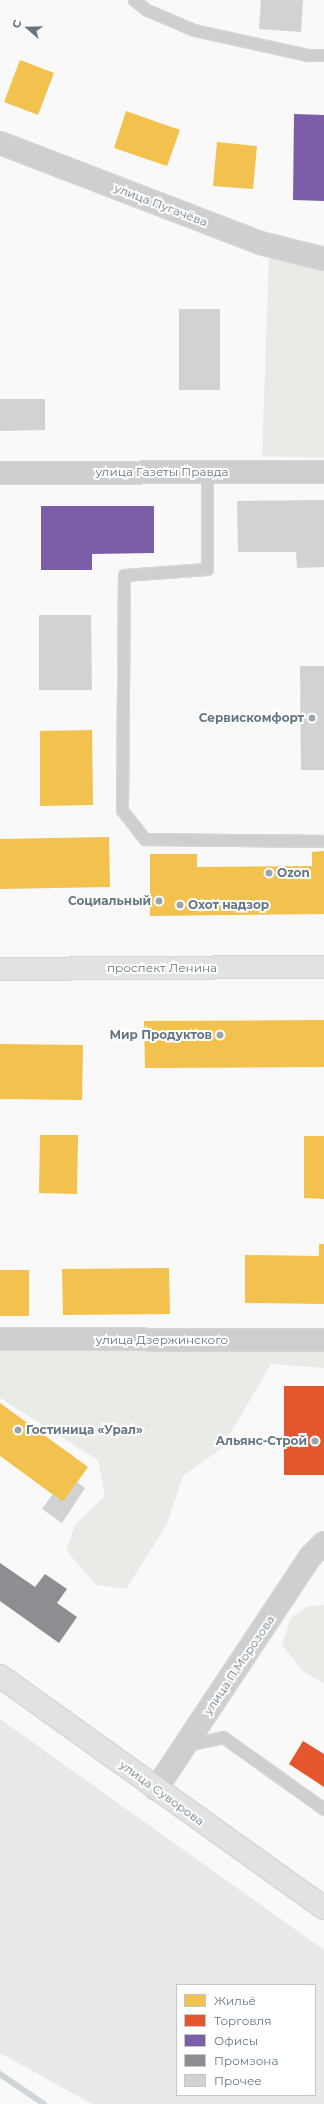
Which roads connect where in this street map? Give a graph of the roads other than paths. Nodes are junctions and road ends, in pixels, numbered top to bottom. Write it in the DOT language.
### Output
graph roads {
  1 [pos="134,0"];
  2 [pos="324,55"];
  3 [pos="0,143"];
  4 [pos="324,259"];
  5 [pos="207,472"];
  6 [pos="324,472"];
  7 [pos="0,473"];
  8 [pos="324,841"];
  9 [pos="324,967"];
  10 [pos="0,969"];
  11 [pos="0,1340"];
  12 [pos="324,1340"];
  13 [pos="324,1543"];
  14 [pos="0,1676"];
  15 [pos="185,1746"];
  16 [pos="156,1789"];
  17 [pos="324,1809"];
  18 [pos="324,1908"];
  1 -- 2 [label="lane"];
  3 -- 4 [label="street, улица Пугачёва"];
  5 -- 6 [label="street, улица Газеты Правда"];
  5 -- 7 [label="street, улица Газеты Правда"];
  5 -- 8 [label="lane"];
  9 -- 10 [label="main road, проспект Ленина"];
  11 -- 12 [label="street, улица Дзержинского"];
  13 -- 15 [label="street, улица П.Морозова"];
  14 -- 16 [label="main road, улица Суворова"];
  15 -- 16 [label="street, улица П.Морозова"];
  15 -- 17 [label="lane"];
  16 -- 18 [label="main road, улица Суворова"];
}
